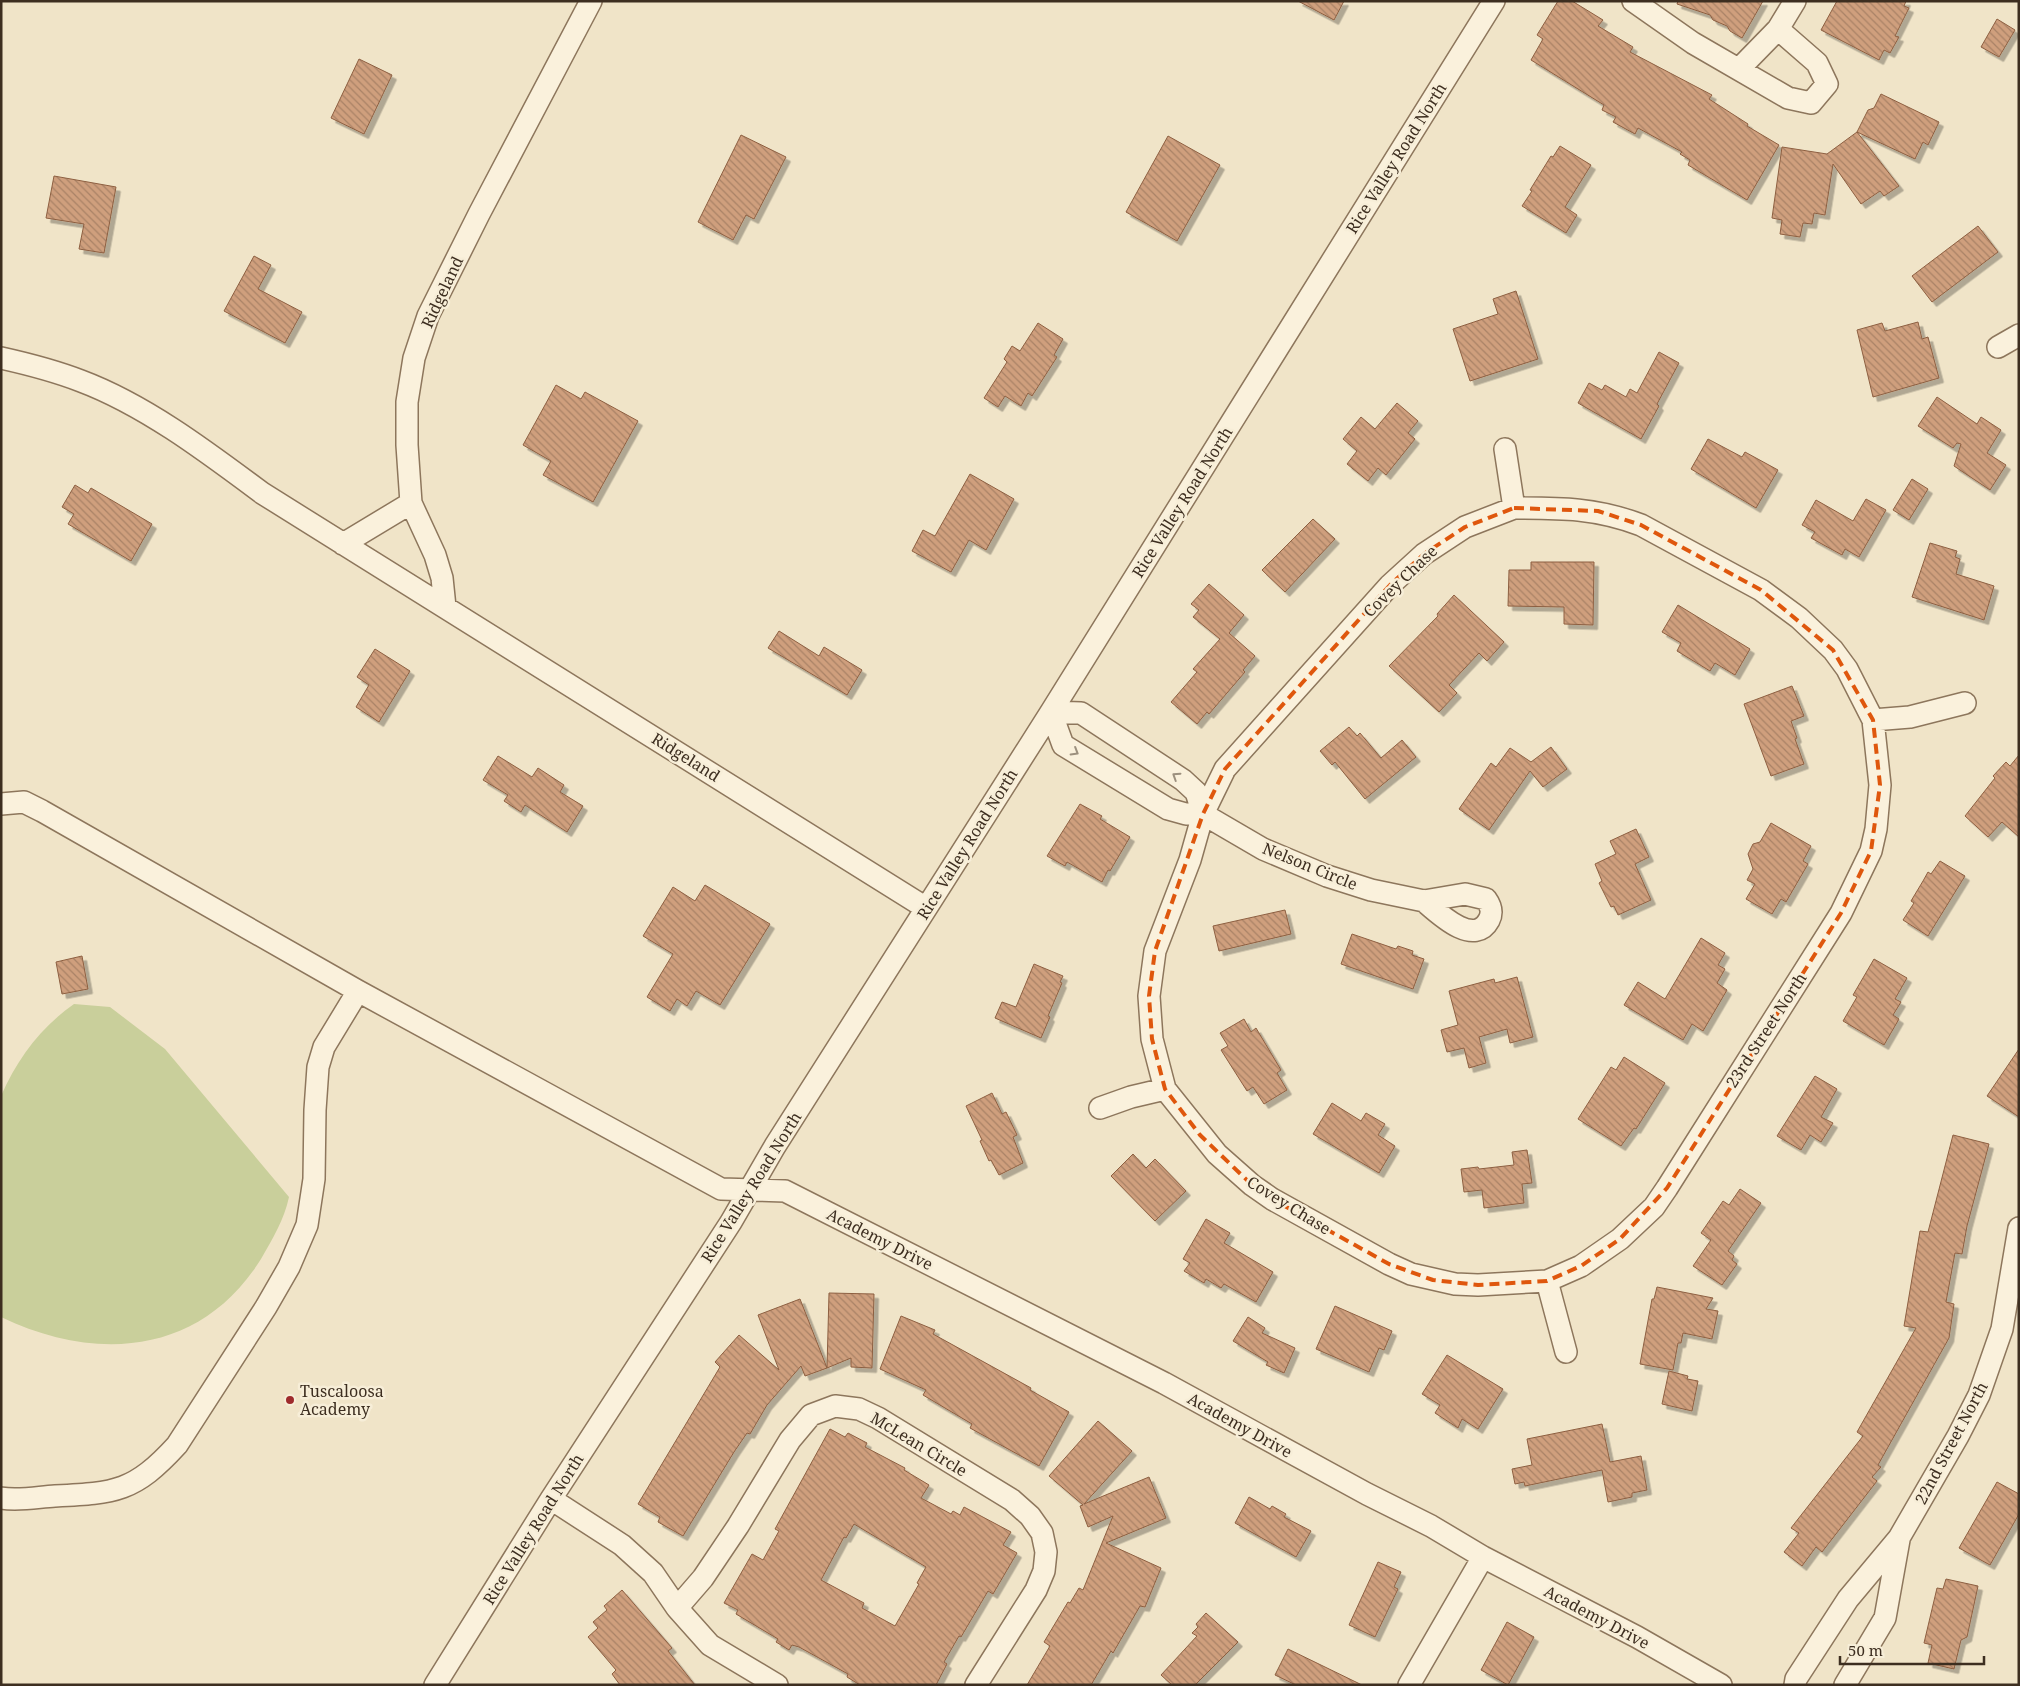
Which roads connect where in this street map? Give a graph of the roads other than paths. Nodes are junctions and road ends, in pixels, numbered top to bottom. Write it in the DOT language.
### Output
graph roads {
  1 [pos="591,1"];
  2 [pos="1494,1"];
  3 [pos="1633,1"];
  4 [pos="1795,1"];
  5 [pos="1778,29"];
  6 [pos="1740,70"];
  7 [pos="2019,335"];
  8 [pos="1998,347"];
  9 [pos="1,358"];
  10 [pos="1505,449"];
  11 [pos="411,503"];
  12 [pos="1514,508"];
  13 [pos="344,544"];
  14 [pos="445,607"];
  15 [pos="1965,703"];
  16 [pos="1051,712"];
  17 [pos="1873,720"];
  18 [pos="1,804"];
  19 [pos="1203,814"];
  20 [pos="1424,902"];
  21 [pos="926,908"];
  22 [pos="358,992"];
  23 [pos="1165,1089"];
  24 [pos="1100,1108"];
  25 [pos="750,1190"];
  26 [pos="2019,1228"];
  27 [pos="1547,1281"];
  28 [pos="1566,1352"];
  29 [pos="1,1498"];
  30 [pos="551,1499"];
  31 [pos="1899,1538"];
  32 [pos="1484,1557"];
  33 [pos="677,1608"];
  34 [pos="435,1685"];
  35 [pos="777,1685"];
  36 [pos="976,1685"];
  37 [pos="1409,1685"];
  38 [pos="1721,1685"];
  39 [pos="1795,1685"];
  40 [pos="1846,1685"];
  1 -- 11 [label="street, Ridgeland"];
  2 -- 16 [label="street, Rice Valley Road North"];
  3 -- 6 [label="street"];
  4 -- 5 [label="street"];
  5 -- 6 [label="street"];
  5 -- 6 [label="street"];
  7 -- 8 [label="street"];
  9 -- 13 [label="street, Ridgeland"];
  10 -- 12 [label="street"];
  11 -- 13 [label="street"];
  11 -- 14 [label="street, Ridgeland"];
  12 -- 17 [label="street, Covey Chase"];
  12 -- 19 [label="street, Covey Chase"];
  13 -- 14 [label="street, Ridgeland"];
  14 -- 21 [label="street, Ridgeland"];
  15 -- 17 [label="street"];
  19 -- 16 [label="street, one-way"];
  16 -- 19 [label="street, one-way"];
  16 -- 21 [label="street, Rice Valley Road North"];
  17 -- 27 [label="street, 23rd Street North"];
  18 -- 22 [label="street, Academy Drive"];
  19 -- 20 [label="street, Nelson Circle"];
  19 -- 23 [label="street, Covey Chase"];
  21 -- 25 [label="street, Rice Valley Road North"];
  22 -- 25 [label="street, Academy Drive"];
  22 -- 29 [label="street"];
  23 -- 24 [label="street"];
  23 -- 27 [label="street, Covey Chase"];
  25 -- 30 [label="street, Rice Valley Road North"];
  25 -- 32 [label="street, Academy Drive"];
  26 -- 31 [label="street, 22nd Street North"];
  27 -- 28 [label="street"];
  30 -- 33 [label="street"];
  30 -- 34 [label="street, Rice Valley Road North"];
  31 -- 39 [label="street, 22nd Street North"];
  31 -- 40 [label="street, 22nd Street North"];
  32 -- 37 [label="street"];
  32 -- 38 [label="street, Academy Drive"];
  33 -- 35 [label="street"];
  33 -- 36 [label="street, McLean Circle"];
}
